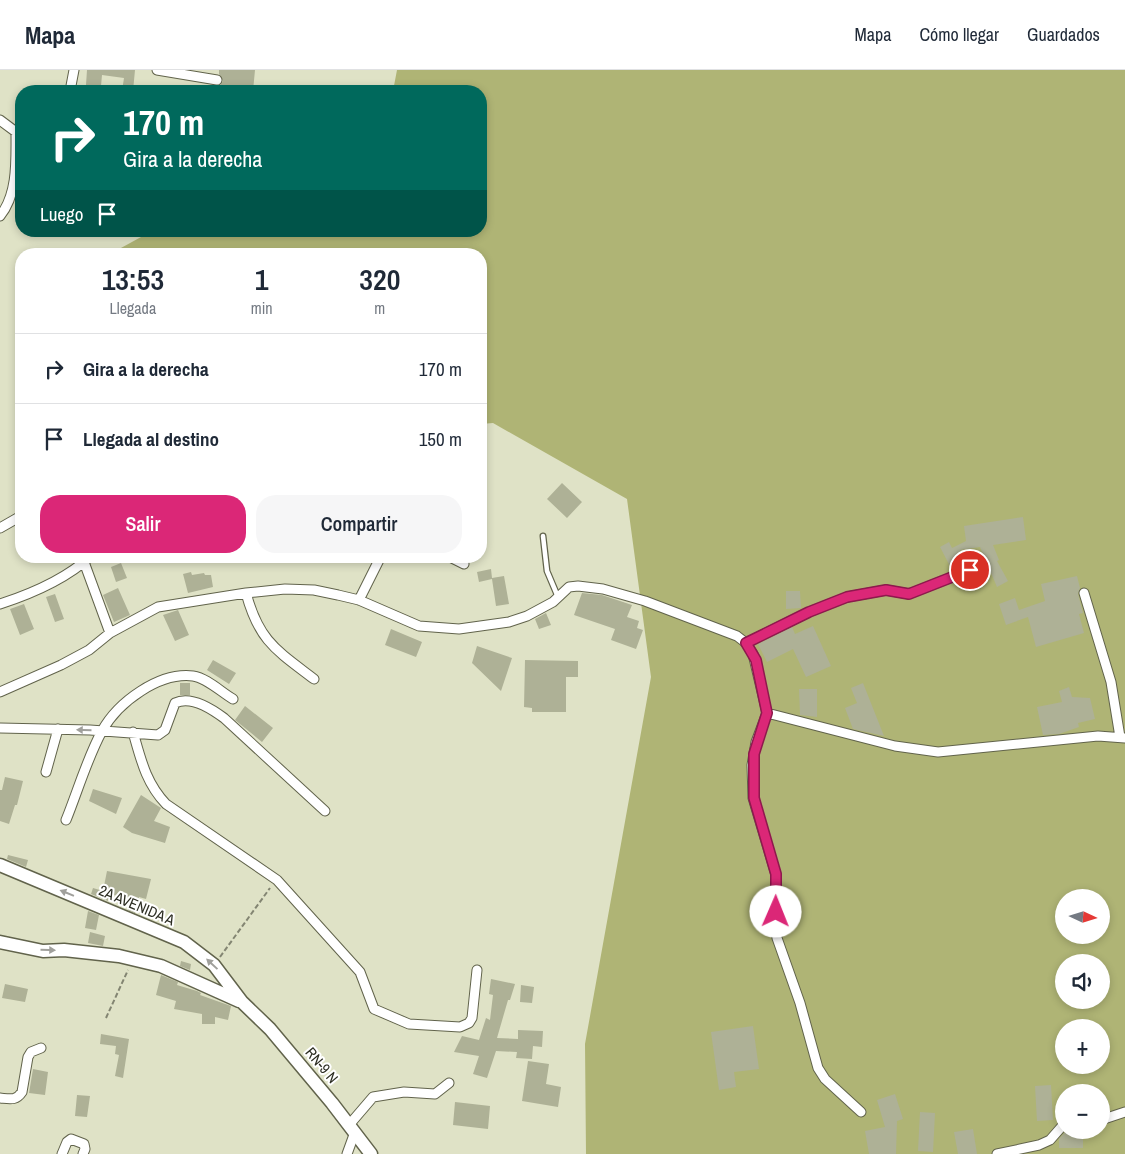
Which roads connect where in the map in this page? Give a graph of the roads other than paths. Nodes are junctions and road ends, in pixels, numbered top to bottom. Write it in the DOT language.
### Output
graph roads {
  1 [pos="74,70"];
  2 [pos="157,70"];
  3 [pos="216,80"];
  4 [pos="71,85"];
  5 [pos="1,122"];
  6 [pos="15,131"];
  7 [pos="15,176"];
  8 [pos="0,216"];
  9 [pos="15,519"];
  10 [pos="0,528"];
  11 [pos="543,536"];
  12 [pos="81,563"];
  13 [pos="89,563"];
  14 [pos="378,563"];
  15 [pos="980,578"];
  16 [pos="246,593"];
  17 [pos="1084,593"];
  18 [pos="558,597"];
  19 [pos="359,600"];
  20 [pos="0,604"];
  21 [pos="110,633"];
  22 [pos="746,643"];
  23 [pos="314,679"];
  24 [pos="0,692"];
  25 [pos="233,700"];
  26 [pos="767,713"];
  27 [pos="0,728"];
  28 [pos="58,729"];
  29 [pos="102,731"];
  30 [pos="133,732"];
  31 [pos="1122,738"];
  32 [pos="46,772"];
  33 [pos="324,811"];
  34 [pos="66,820"];
  35 [pos="0,865"];
  36 [pos="0,942"];
  37 [pos="477,970"];
  38 [pos="242,1002"];
  39 [pos="41,1048"];
  40 [pos="449,1083"];
  41 [pos="0,1098"];
  42 [pos="861,1112"];
  43 [pos="1125,1112"];
  44 [pos="1110,1117"];
  45 [pos="352,1128"];
  46 [pos="1055,1134"];
  47 [pos="62,1154"];
  48 [pos="83,1154"];
  49 [pos="347,1154"];
  50 [pos="371,1154"];
  51 [pos="997,1154"];
  1 -- 4 [label="street"];
  2 -- 3 [label="street"];
  5 -- 6 [label="street"];
  7 -- 8 [label="street"];
  9 -- 10 [label="street"];
  11 -- 18 [label="lane"];
  12 -- 20 [label="street"];
  13 -- 21 [label="street"];
  14 -- 19 [label="street"];
  15 -- 22 [label="street"];
  16 -- 19 [label="street"];
  16 -- 21 [label="street"];
  16 -- 23 [label="street"];
  17 -- 31 [label="street"];
  18 -- 19 [label="street"];
  18 -- 22 [label="street"];
  21 -- 24 [label="street"];
  22 -- 26 [label="street"];
  25 -- 29 [label="street"];
  26 -- 31 [label="street"];
  26 -- 42 [label="street"];
  27 -- 28 [label="street"];
  29 -- 28 [label="street, one-way"];
  28 -- 32 [label="street"];
  29 -- 30 [label="street"];
  29 -- 34 [label="street"];
  30 -- 33 [label="street"];
  30 -- 37 [label="street"];
  38 -- 35 [label="main road, 2A AVENIDA A, one-way"];
  36 -- 38 [label="main road, one-way"];
  38 -- 45 [label="main road, RN-9 N"];
  39 -- 41 [label="street"];
  40 -- 45 [label="street"];
  43 -- 44 [label="street"];
  45 -- 49 [label="street"];
  45 -- 50 [label="main road, RN-9 N"];
  46 -- 51 [label="street"];
  47 -- 48 [label="street"];
}
